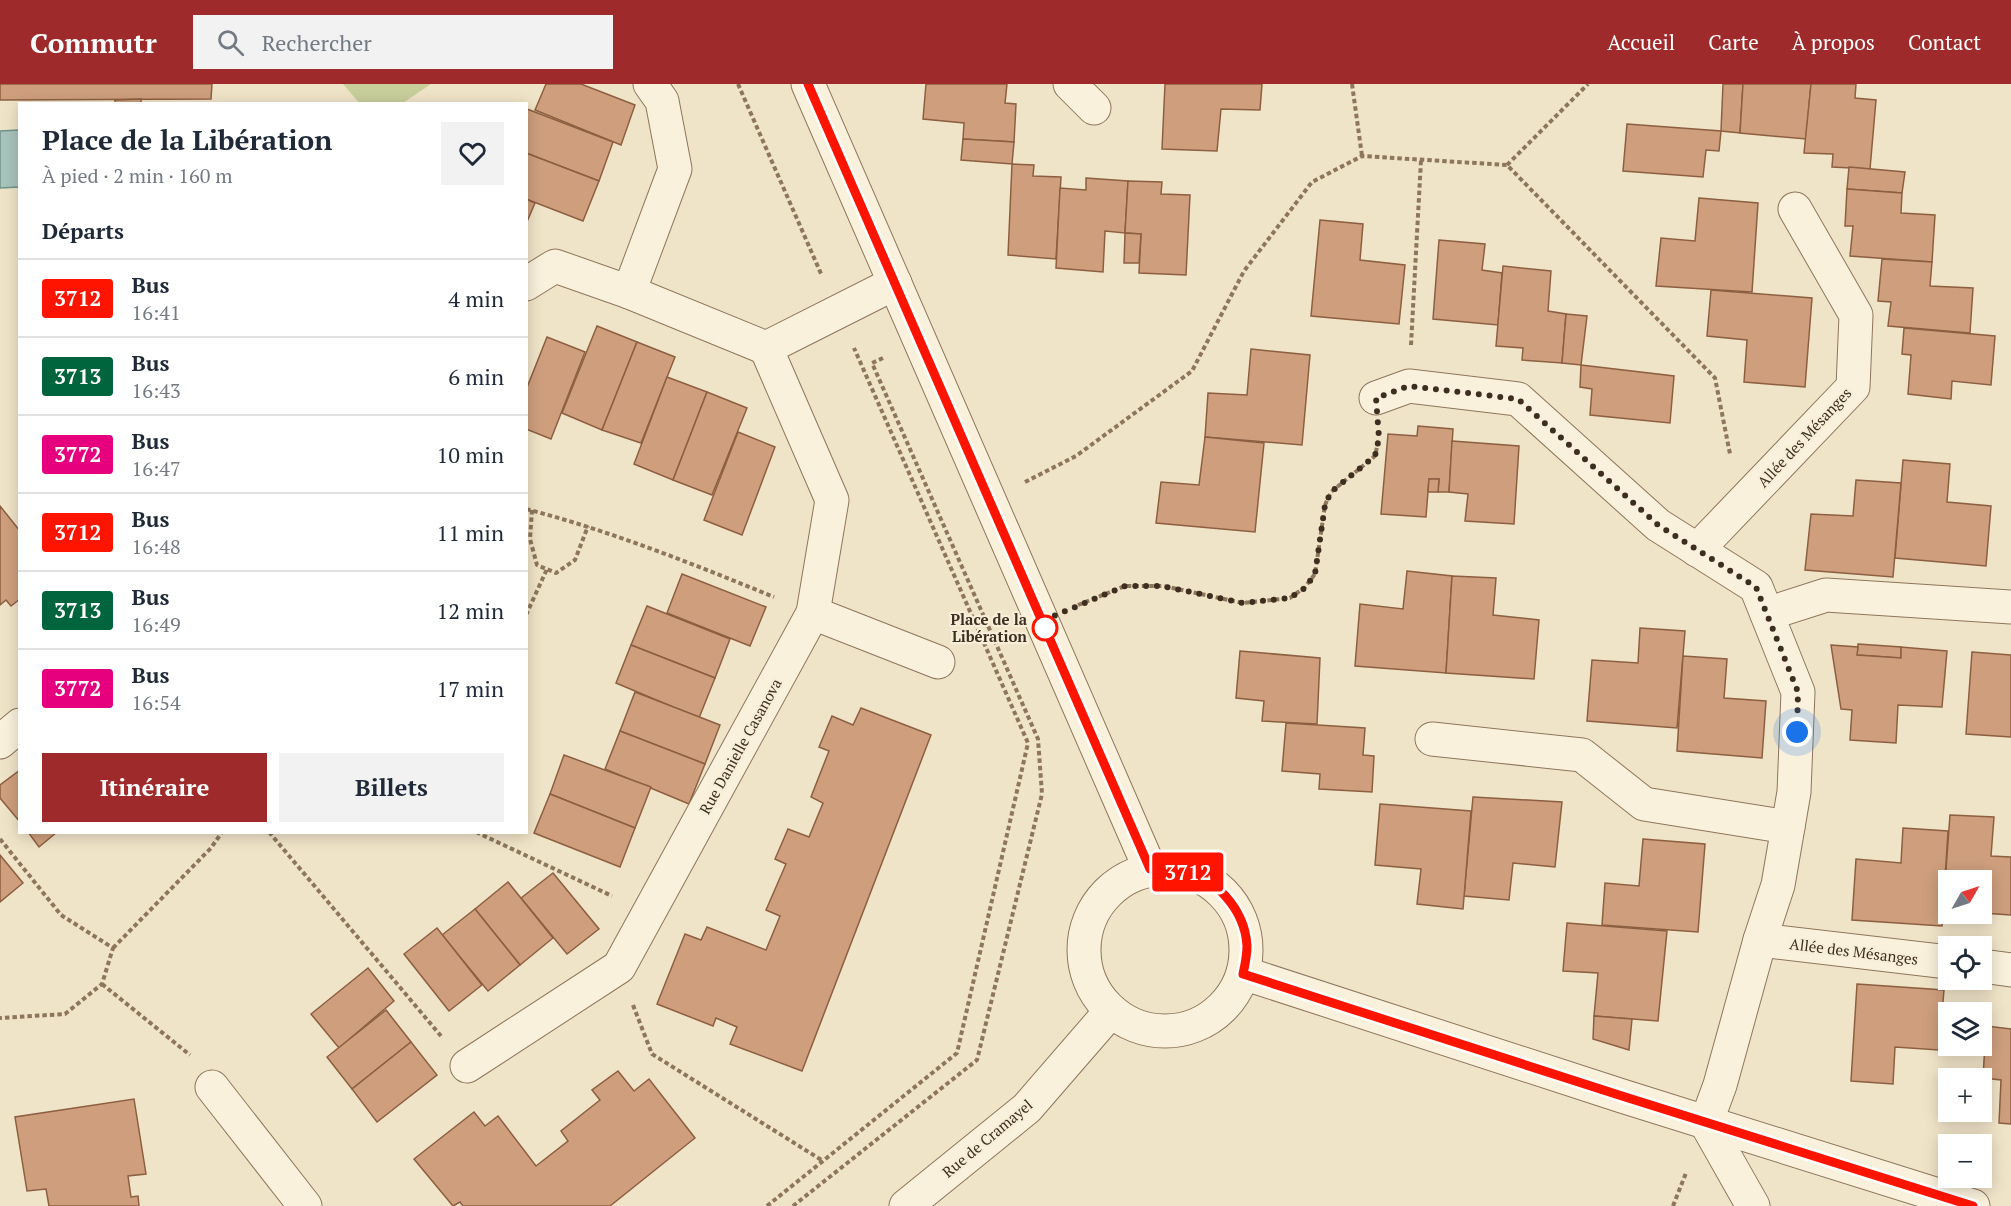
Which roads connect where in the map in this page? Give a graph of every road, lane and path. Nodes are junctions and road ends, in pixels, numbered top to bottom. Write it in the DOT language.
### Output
graph roads {
  1 [pos="650,84"];
  2 [pos="738,84"];
  3 [pos="808,84"];
  4 [pos="1070,84"];
  5 [pos="1352,84"];
  6 [pos="1588,84"];
  7 [pos="1094,108"];
  8 [pos="1362,156"];
  9 [pos="1421,160"];
  10 [pos="1507,165"];
  11 [pos="1795,209"];
  12 [pos="528,283"];
  13 [pos="895,283"];
  14 [pos="628,292"];
  15 [pos="838,312"];
  16 [pos="920,341"];
  17 [pos="766,348"];
  18 [pos="1409,386"];
  19 [pos="1376,398"];
  20 [pos="1732,463"];
  21 [pos="990,500"];
  22 [pos="529,509"];
  23 [pos="588,526"];
  24 [pos="1698,550"];
  25 [pos="547,569"];
  26 [pos="2011,607"];
  27 [pos="528,611"];
  28 [pos="813,614"];
  29 [pos="1767,614"];
  30 [pos="1042,621"];
  31 [pos="938,663"];
  32 [pos="18,727"];
  33 [pos="1432,739"];
  34 [pos="0,742"];
  35 [pos="1788,827"];
  36 [pos="221,834"];
  37 [pos="271,834"];
  38 [pos="480,834"];
  39 [pos="0,839"];
  40 [pos="1150,869"];
  41 [pos="648,913"];
  42 [pos="1760,940"];
  43 [pos="112,948"];
  44 [pos="1938,962"];
  45 [pos="619,967"];
  46 [pos="1992,967"];
  47 [pos="2011,970"];
  48 [pos="1243,974"];
  49 [pos="102,984"];
  50 [pos="1111,1011"];
  51 [pos="0,1018"];
  52 [pos="467,1066"];
  53 [pos="212,1088"];
  54 [pos="1706,1123"];
  55 [pos="823,1161"];
  56 [pos="305,1206"];
  57 [pos="767,1206"];
  58 [pos="793,1206"];
  59 [pos="906,1206"];
  60 [pos="1753,1206"];
  61 [pos="1973,1206"];
  1 -- 14 [label="street"];
  2 -- 15 [label="path"];
  3 -- 13 [label="street"];
  4 -- 7 [label="street"];
  5 -- 8 [label="path"];
  6 -- 10 [label="path"];
  8 -- 9 [label="path"];
  8 -- 21 [label="path"];
  9 -- 10 [label="path"];
  9 -- 18 [label="path"];
  10 -- 20 [label="path"];
  11 -- 24 [label="street, Allée des Mésanges"];
  12 -- 14 [label="street"];
  13 -- 15 [label="street"];
  13 -- 16 [label="street"];
  14 -- 17 [label="street"];
  15 -- 17 [label="street"];
  15 -- 55 [label="path"];
  16 -- 21 [label="street"];
  16 -- 58 [label="path"];
  17 -- 28 [label="street, Rue Danielle Casanova"];
  18 -- 19 [label="street"];
  18 -- 24 [label="street"];
  19 -- 30 [label="path"];
  21 -- 30 [label="street"];
  22 -- 23 [label="path"];
  22 -- 25 [label="path"];
  23 -- 25 [label="path"];
  23 -- 28 [label="path"];
  24 -- 29 [label="street"];
  25 -- 27 [label="path"];
  26 -- 29 [label="street"];
  28 -- 31 [label="street"];
  28 -- 41 [label="street, Rue Danielle Casanova"];
  29 -- 35 [label="street"];
  30 -- 40 [label="street"];
  32 -- 34 [label="street"];
  33 -- 35 [label="street"];
  35 -- 42 [label="street"];
  36 -- 43 [label="path"];
  37 -- 52 [label="path"];
  38 -- 41 [label="path"];
  39 -- 43 [label="path"];
  40 -- 48 [label="street"];
  40 -- 50 [label="street"];
  41 -- 45 [label="street, Rue Danielle Casanova"];
  42 -- 44 [label="street, Allée des Mésanges"];
  42 -- 54 [label="street"];
  43 -- 49 [label="path"];
  45 -- 52 [label="street, Rue Danielle Casanova"];
  45 -- 55 [label="path"];
  46 -- 47 [label="street"];
  48 -- 50 [label="street"];
  48 -- 54 [label="street"];
  49 -- 51 [label="path"];
  49 -- 53 [label="path"];
  50 -- 59 [label="street, Rue de Cramayel"];
  53 -- 56 [label="street"];
  54 -- 60 [label="street"];
  54 -- 61 [label="street"];
  55 -- 57 [label="path"];
}
